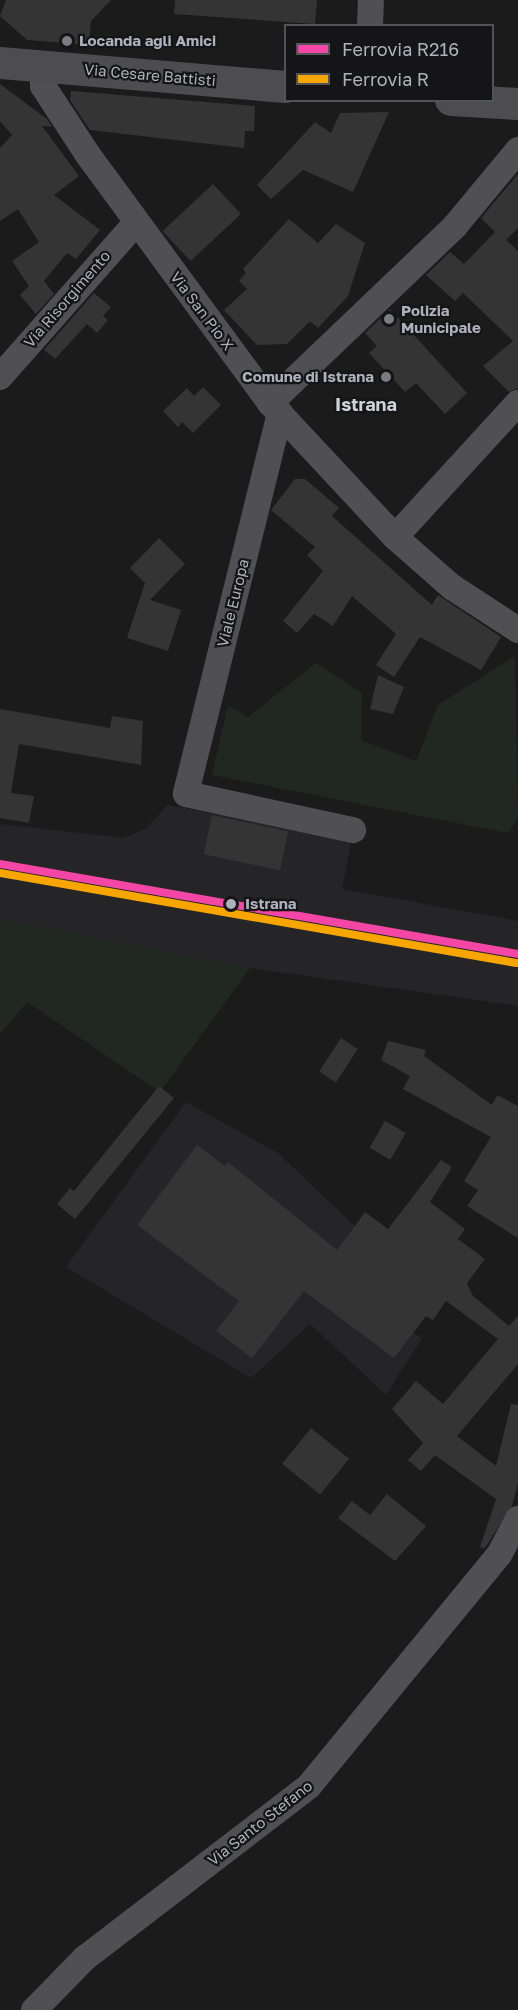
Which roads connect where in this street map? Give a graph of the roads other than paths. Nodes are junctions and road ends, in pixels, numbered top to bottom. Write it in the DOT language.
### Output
graph roads {
  1 [pos="18,63"];
  2 [pos="284,87"];
  3 [pos="484,102"];
  4 [pos="518,104"];
  5 [pos="518,150"];
  6 [pos="136,223"];
  7 [pos="0,377"];
  8 [pos="518,404"];
  9 [pos="275,408"];
  10 [pos="395,537"];
  11 [pos="518,630"];
  12 [pos="353,830"];
  13 [pos="518,1519"];
  14 [pos="34,2010"];
  1 -- 2 [label="main road, Via Cesare Battisti"];
  1 -- 6 [label="street, Via San Pio X"];
  3 -- 4 [label="main road"];
  5 -- 9 [label="street"];
  6 -- 7 [label="street, Via Risorgimento"];
  6 -- 9 [label="street, Via San Pio X"];
  8 -- 10 [label="street"];
  9 -- 10 [label="street, Via San Pio X"];
  9 -- 12 [label="street, Viale Europa"];
  10 -- 11 [label="street, Via San Pio X"];
  13 -- 14 [label="street, Via Santo Stefano"];
}
